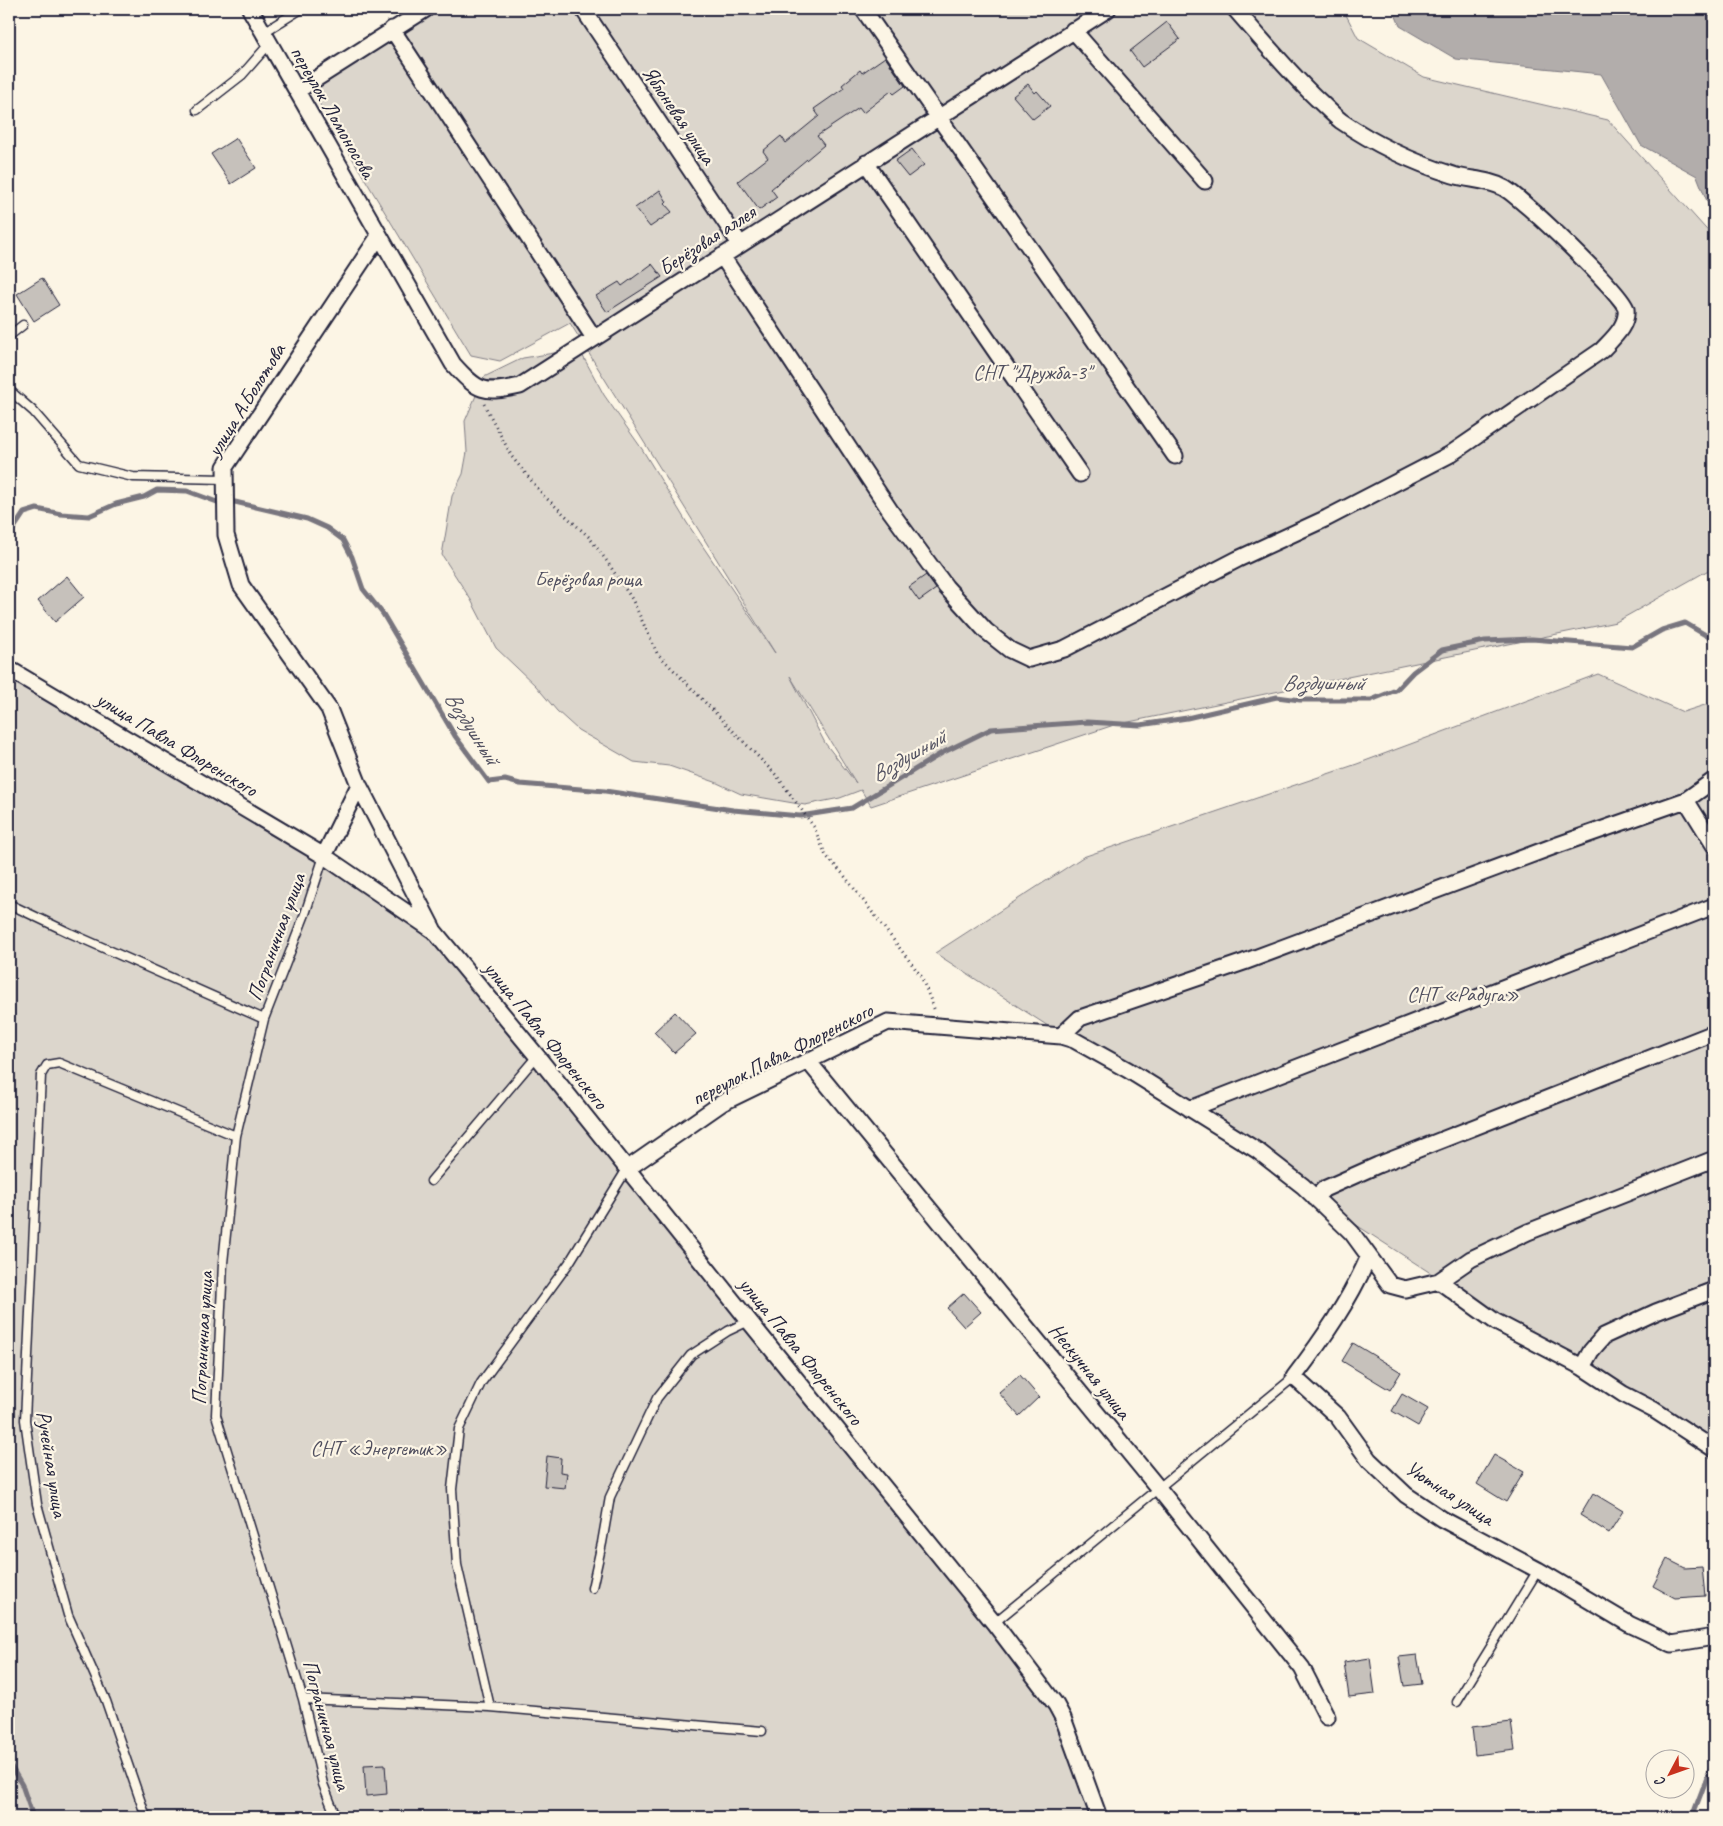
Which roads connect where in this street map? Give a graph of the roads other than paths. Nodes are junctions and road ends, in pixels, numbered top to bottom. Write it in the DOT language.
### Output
graph roads {
  1 [pos="250,9"];
  2 [pos="301,9"];
  3 [pos="426,9"];
  4 [pos="583,9"];
  5 [pos="863,9"];
  6 [pos="1108,9"];
  7 [pos="1234,9"];
  8 [pos="392,29"];
  9 [pos="1072,30"];
  10 [pos="267,38"];
  11 [pos="297,91"];
  12 [pos="197,110"];
  13 [pos="939,116"];
  14 [pos="866,163"];
  15 [pos="1205,181"];
  16 [pos="379,236"];
  17 [pos="740,244"];
  18 [pos="722,256"];
  19 [pos="23,324"];
  20 [pos="9,336"];
  21 [pos="594,338"];
  22 [pos="9,390"];
  23 [pos="1175,456"];
  24 [pos="1080,474"];
  25 [pos="224,479"];
  26 [pos="9,669"];
  27 [pos="1714,780"];
  28 [pos="359,785"];
  29 [pos="1686,800"];
  30 [pos="1714,845"];
  31 [pos="324,856"];
  32 [pos="9,904"];
  33 [pos="1714,906"];
  34 [pos="434,931"];
  35 [pos="264,1019"];
  36 [pos="1714,1033"];
  37 [pos="1060,1036"];
  38 [pos="537,1056"];
  39 [pos="808,1061"];
  40 [pos="1190,1109"];
  41 [pos="236,1136"];
  42 [pos="1714,1159"];
  43 [pos="627,1169"];
  44 [pos="430,1181"];
  45 [pos="1315,1198"];
  46 [pos="1369,1256"];
  47 [pos="1439,1281"];
  48 [pos="1714,1290"];
  49 [pos="749,1321"];
  50 [pos="1582,1367"];
  51 [pos="1294,1377"];
  52 [pos="1714,1449"];
  53 [pos="1159,1488"];
  54 [pos="1538,1570"];
  55 [pos="592,1588"];
  56 [pos="994,1623"];
  57 [pos="1714,1637"];
  58 [pos="304,1699"];
  59 [pos="1457,1702"];
  60 [pos="490,1707"];
  61 [pos="1327,1717"];
  62 [pos="762,1731"];
  63 [pos="146,1817"];
  64 [pos="336,1817"];
  65 [pos="1099,1817"];
  1 -- 10 [label="street, переулок Ломоносова"];
  2 -- 10 [label="lane"];
  3 -- 8 [label="street"];
  4 -- 17 [label="street, Яблоневая улица"];
  5 -- 13 [label="street"];
  6 -- 9 [label="street, Берёзовая аллея"];
  7 -- 18 [label="street"];
  8 -- 11 [label="street"];
  8 -- 21 [label="street"];
  9 -- 13 [label="street, Берёзовая аллея"];
  9 -- 15 [label="street"];
  10 -- 11 [label="street, переулок Ломоносова"];
  10 -- 12 [label="lane"];
  11 -- 16 [label="street, переулок Ломоносова"];
  13 -- 14 [label="street, Берёзовая аллея"];
  13 -- 23 [label="street"];
  14 -- 17 [label="street, Берёзовая аллея"];
  14 -- 24 [label="street"];
  16 -- 21 [label="street, Берёзовая аллея"];
  16 -- 25 [label="street, улица А.Болотова"];
  17 -- 18 [label="street, Берёзовая аллея"];
  18 -- 21 [label="street, Берёзовая аллея"];
  19 -- 20 [label="lane"];
  22 -- 25 [label="lane"];
  25 -- 28 [label="street, улица А.Болотова"];
  26 -- 31 [label="street, улица Павла Флоренского"];
  27 -- 29 [label="street"];
  28 -- 31 [label="street"];
  28 -- 34 [label="street, улица Павла Флоренского"];
  29 -- 30 [label="street"];
  29 -- 37 [label="street"];
  31 -- 34 [label="street, улица Павла Флоренского"];
  31 -- 35 [label="lane, Пограничная улица"];
  32 -- 35 [label="lane"];
  33 -- 40 [label="street"];
  34 -- 38 [label="street, улица Павла Флоренского"];
  35 -- 41 [label="lane, Пограничная улица"];
  36 -- 45 [label="street"];
  37 -- 39 [label="street, переулок Павла Флоренского"];
  37 -- 40 [label="street, переулок Павла Флоренского"];
  38 -- 43 [label="street, улица Павла Флоренского"];
  38 -- 44 [label="lane"];
  39 -- 43 [label="street, переулок Павла Флоренского"];
  39 -- 53 [label="street, Нескучная улица"];
  40 -- 45 [label="street, переулок Павла Флоренского"];
  41 -- 58 [label="lane, Пограничная улица"];
  41 -- 63 [label="lane, Ручейная улица"];
  42 -- 47 [label="street"];
  43 -- 49 [label="street, улица Павла Флоренского"];
  43 -- 60 [label="lane"];
  45 -- 46 [label="street, переулок Павла Флоренского"];
  46 -- 47 [label="street, переулок Павла Флоренского"];
  46 -- 51 [label="street"];
  47 -- 50 [label="street"];
  48 -- 50 [label="street"];
  49 -- 55 [label="lane"];
  49 -- 56 [label="street, улица Павла Флоренского"];
  50 -- 52 [label="street"];
  51 -- 53 [label="lane"];
  51 -- 54 [label="street, Уютная улица"];
  53 -- 56 [label="lane"];
  53 -- 61 [label="street, Нескучная улица"];
  54 -- 57 [label="street, Уютная улица"];
  54 -- 59 [label="lane"];
  56 -- 65 [label="street, улица Павла Флоренского"];
  58 -- 60 [label="lane"];
  58 -- 64 [label="lane, Пограничная улица"];
  60 -- 62 [label="lane"];
}
